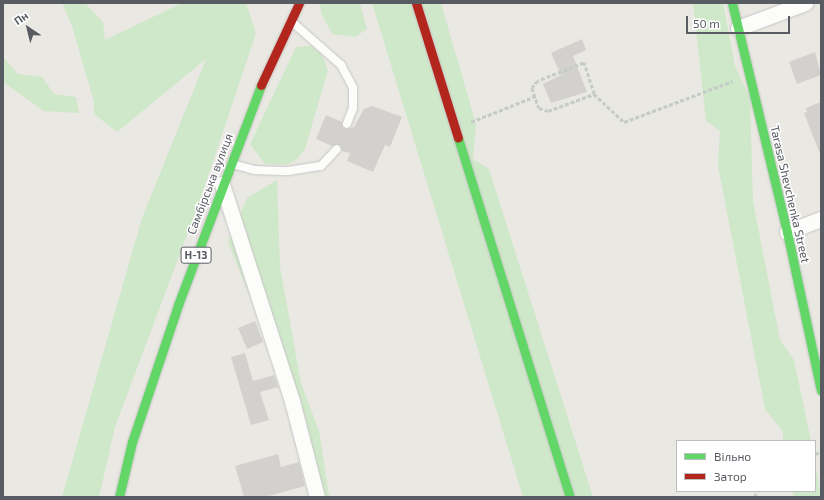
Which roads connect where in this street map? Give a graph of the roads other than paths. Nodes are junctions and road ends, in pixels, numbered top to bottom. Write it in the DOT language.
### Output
graph roads {
  1 [pos="299,3"];
  2 [pos="416,3"];
  3 [pos="732,3"];
  4 [pos="805,3"];
  5 [pos="291,20"];
  6 [pos="738,28"];
  7 [pos="347,124"];
  8 [pos="337,149"];
  9 [pos="230,163"];
  10 [pos="222,184"];
  11 [pos="821,219"];
  12 [pos="787,232"];
  13 [pos="821,390"];
  14 [pos="119,497"];
  15 [pos="317,497"];
  16 [pos="570,497"];
  1 -- 5 [label="street, Н-13"];
  2 -- 16 [label="street"];
  3 -- 6 [label="street, Tarasa Shevchenka Street"];
  4 -- 6 [label="street"];
  5 -- 7 [label="lane"];
  5 -- 9 [label="street, Самбірська вулиця / Н-13"];
  6 -- 12 [label="street, Tarasa Shevchenka Street"];
  8 -- 9 [label="lane"];
  9 -- 10 [label="street, Самбірська вулиця / Н-13"];
  10 -- 14 [label="street, Самбірська вулиця / Н-13"];
  10 -- 15 [label="street"];
  11 -- 12 [label="street"];
  12 -- 13 [label="street, Tarasa Shevchenka Street"];
}
